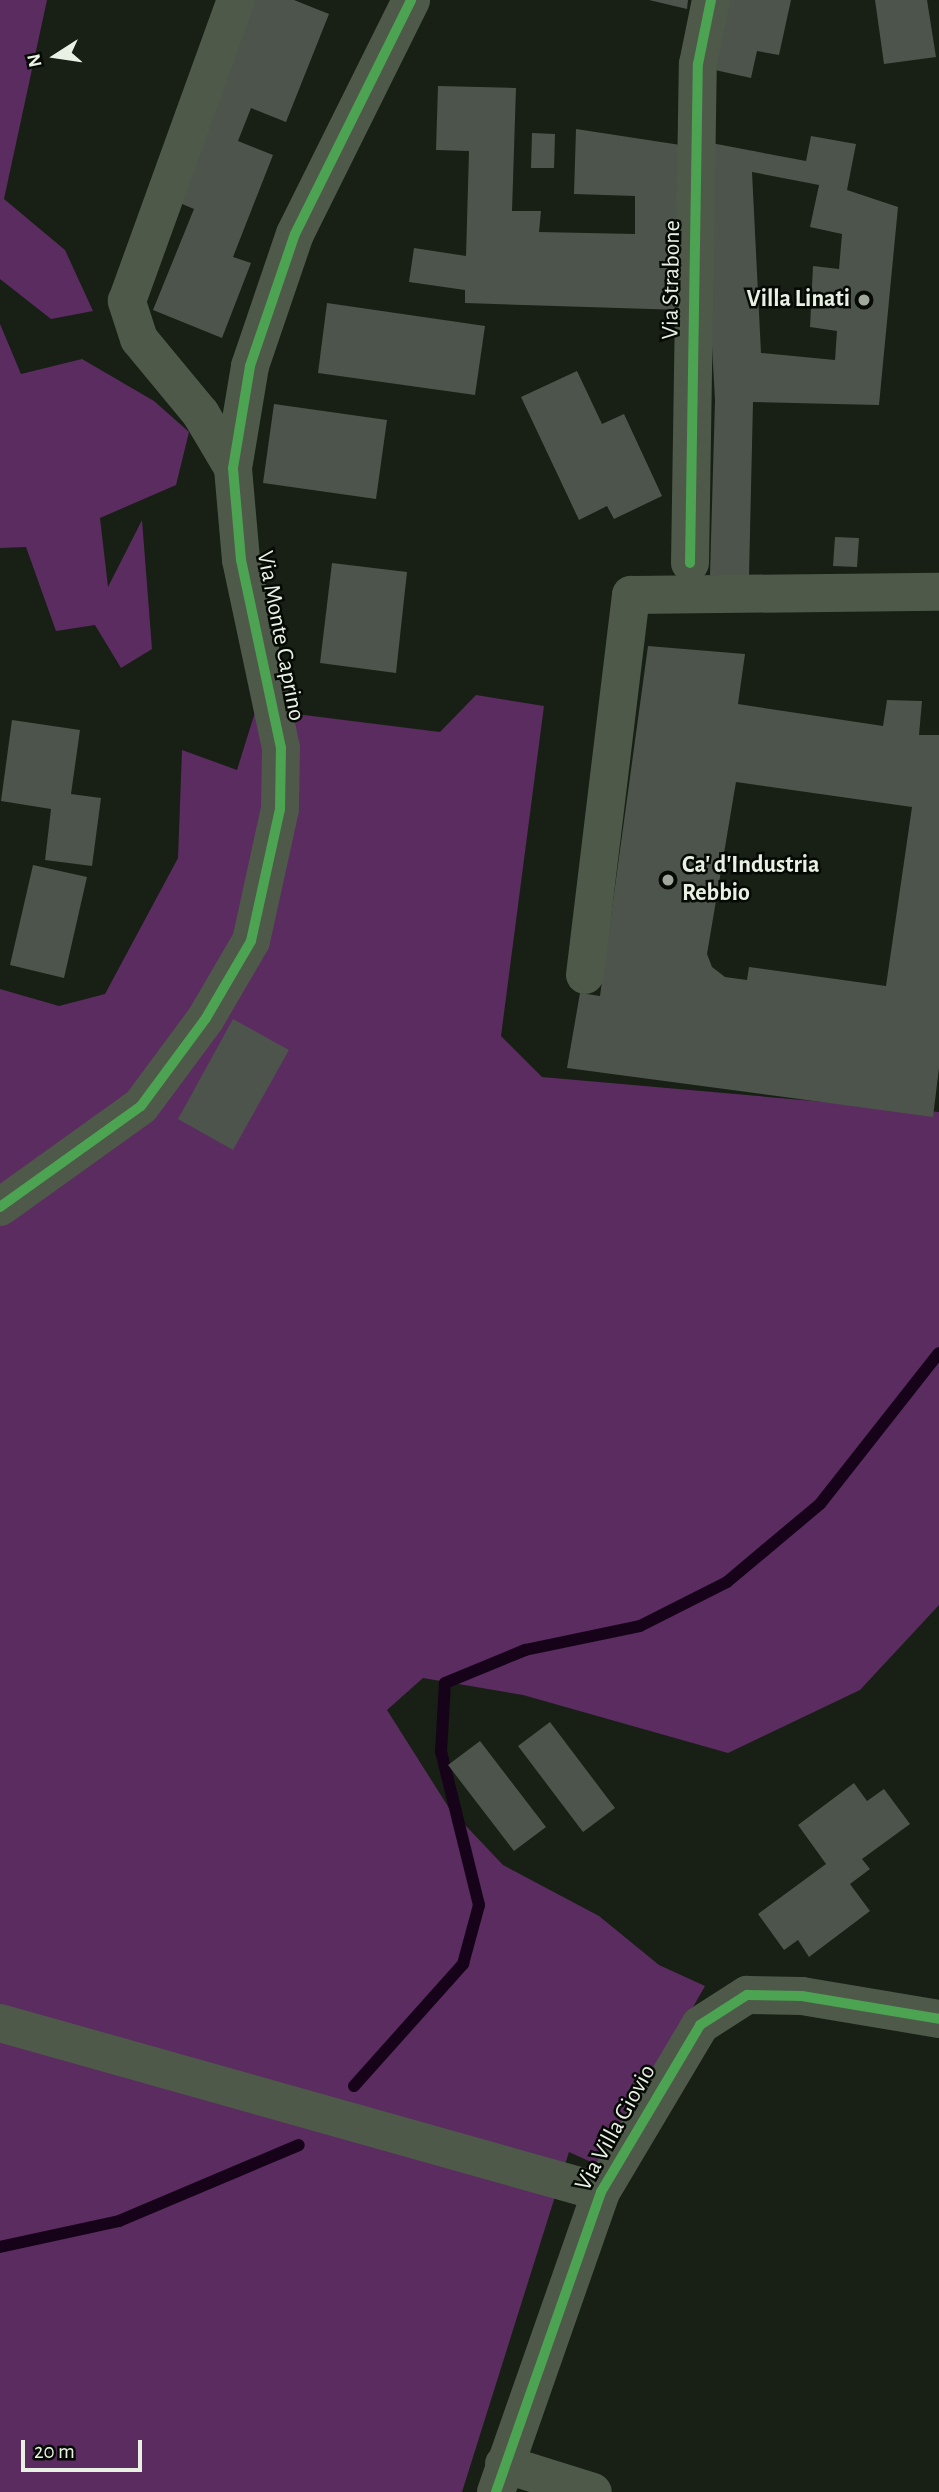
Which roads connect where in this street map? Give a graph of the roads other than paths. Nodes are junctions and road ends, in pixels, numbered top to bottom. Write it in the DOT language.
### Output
graph roads {
  1 [pos="236,0"];
  2 [pos="411,0"];
  3 [pos="711,0"];
  4 [pos="233,468"];
  5 [pos="690,563"];
  6 [pos="939,592"];
  7 [pos="586,975"];
  8 [pos="0,1206"];
  9 [pos="939,2019"];
  10 [pos="0,2024"];
  11 [pos="601,2192"];
  12 [pos="500,2478"];
  13 [pos="593,2492"];
  1 -- 4 [label="street"];
  2 -- 4 [label="street, Via Monte Caprino"];
  3 -- 5 [label="street, Via Strabone"];
  4 -- 8 [label="street, Via Monte Caprino"];
  6 -- 7 [label="street"];
  9 -- 11 [label="street, Via Villa Giovio"];
  10 -- 11 [label="street"];
  11 -- 12 [label="street, Via Villa Giovio"];
  12 -- 13 [label="street"];
}
